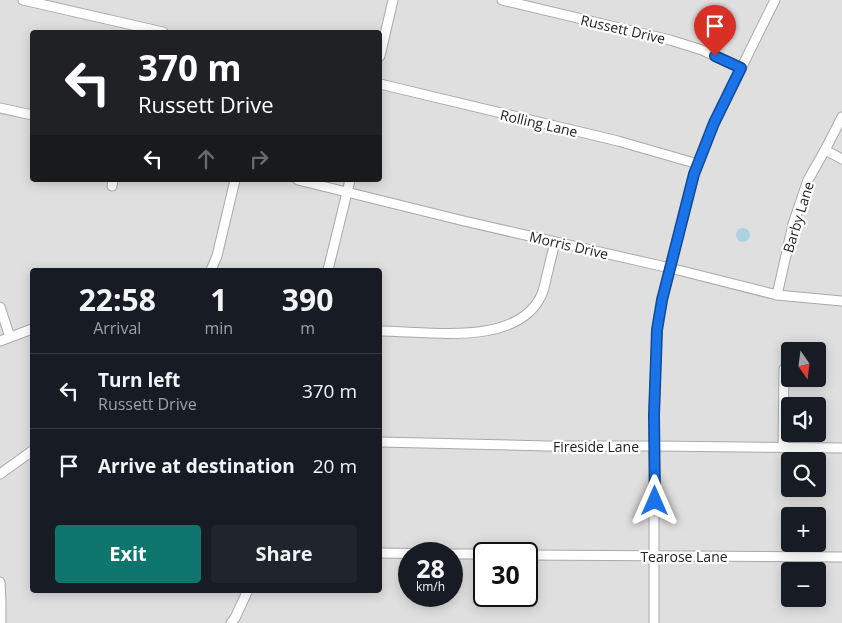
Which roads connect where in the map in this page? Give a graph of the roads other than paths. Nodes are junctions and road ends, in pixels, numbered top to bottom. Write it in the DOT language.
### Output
graph roads {
  1 [pos="23,0"];
  2 [pos="393,0"];
  3 [pos="502,0"];
  4 [pos="775,0"];
  5 [pos="154,30"];
  6 [pos="382,47"];
  7 [pos="741,68"];
  8 [pos="382,84"];
  9 [pos="0,108"];
  10 [pos="30,115"];
  11 [pos="842,117"];
  12 [pos="825,150"];
  13 [pos="842,158"];
  14 [pos="698,164"];
  15 [pos="235,182"];
  16 [pos="306,182"];
  17 [pos="350,182"];
  18 [pos="347,192"];
  19 [pos="555,242"];
  20 [pos="212,268"];
  21 [pos="328,268"];
  22 [pos="670,268"];
  23 [pos="777,295"];
  24 [pos="842,301"];
  25 [pos="0,308"];
  26 [pos="30,329"];
  27 [pos="382,331"];
  28 [pos="10,337"];
  29 [pos="0,341"];
  30 [pos="784,388"];
  31 [pos="382,442"];
  32 [pos="655,446"];
  33 [pos="783,447"];
  34 [pos="842,448"];
  35 [pos="30,452"];
  36 [pos="0,474"];
  37 [pos="382,553"];
  38 [pos="398,553"];
  39 [pos="538,555"];
  40 [pos="655,556"];
  41 [pos="842,557"];
  42 [pos="0,582"];
  43 [pos="247,593"];
  44 [pos="1,623"];
  45 [pos="231,623"];
  46 [pos="654,623"];
  1 -- 5 [label="street"];
  2 -- 6 [label="street"];
  3 -- 7 [label="street, Russett Drive"];
  4 -- 7 [label="street"];
  7 -- 14 [label="street"];
  8 -- 14 [label="street, Rolling Lane"];
  9 -- 10 [label="street"];
  11 -- 12 [label="street, Barby Lane"];
  12 -- 13 [label="street"];
  12 -- 23 [label="street, Barby Lane"];
  14 -- 22 [label="street"];
  15 -- 20 [label="street"];
  16 -- 18 [label="street, Morris Drive"];
  17 -- 18 [label="street"];
  18 -- 19 [label="street, Morris Drive"];
  18 -- 21 [label="street"];
  19 -- 22 [label="street, Morris Drive"];
  19 -- 27 [label="street"];
  22 -- 23 [label="street, Morris Drive"];
  22 -- 32 [label="street"];
  23 -- 24 [label="street, Morris Drive"];
  25 -- 28 [label="street"];
  26 -- 28 [label="street"];
  28 -- 29 [label="street"];
  30 -- 33 [label="street"];
  31 -- 32 [label="street, Fireside Lane"];
  32 -- 33 [label="street, Fireside Lane"];
  32 -- 40 [label="street"];
  33 -- 34 [label="street, Fireside Lane"];
  35 -- 36 [label="street"];
  37 -- 38 [label="street"];
  39 -- 40 [label="street, Tearose Lane"];
  40 -- 41 [label="street, Tearose Lane"];
  40 -- 46 [label="street"];
  42 -- 44 [label="street"];
  43 -- 45 [label="street"];
}
